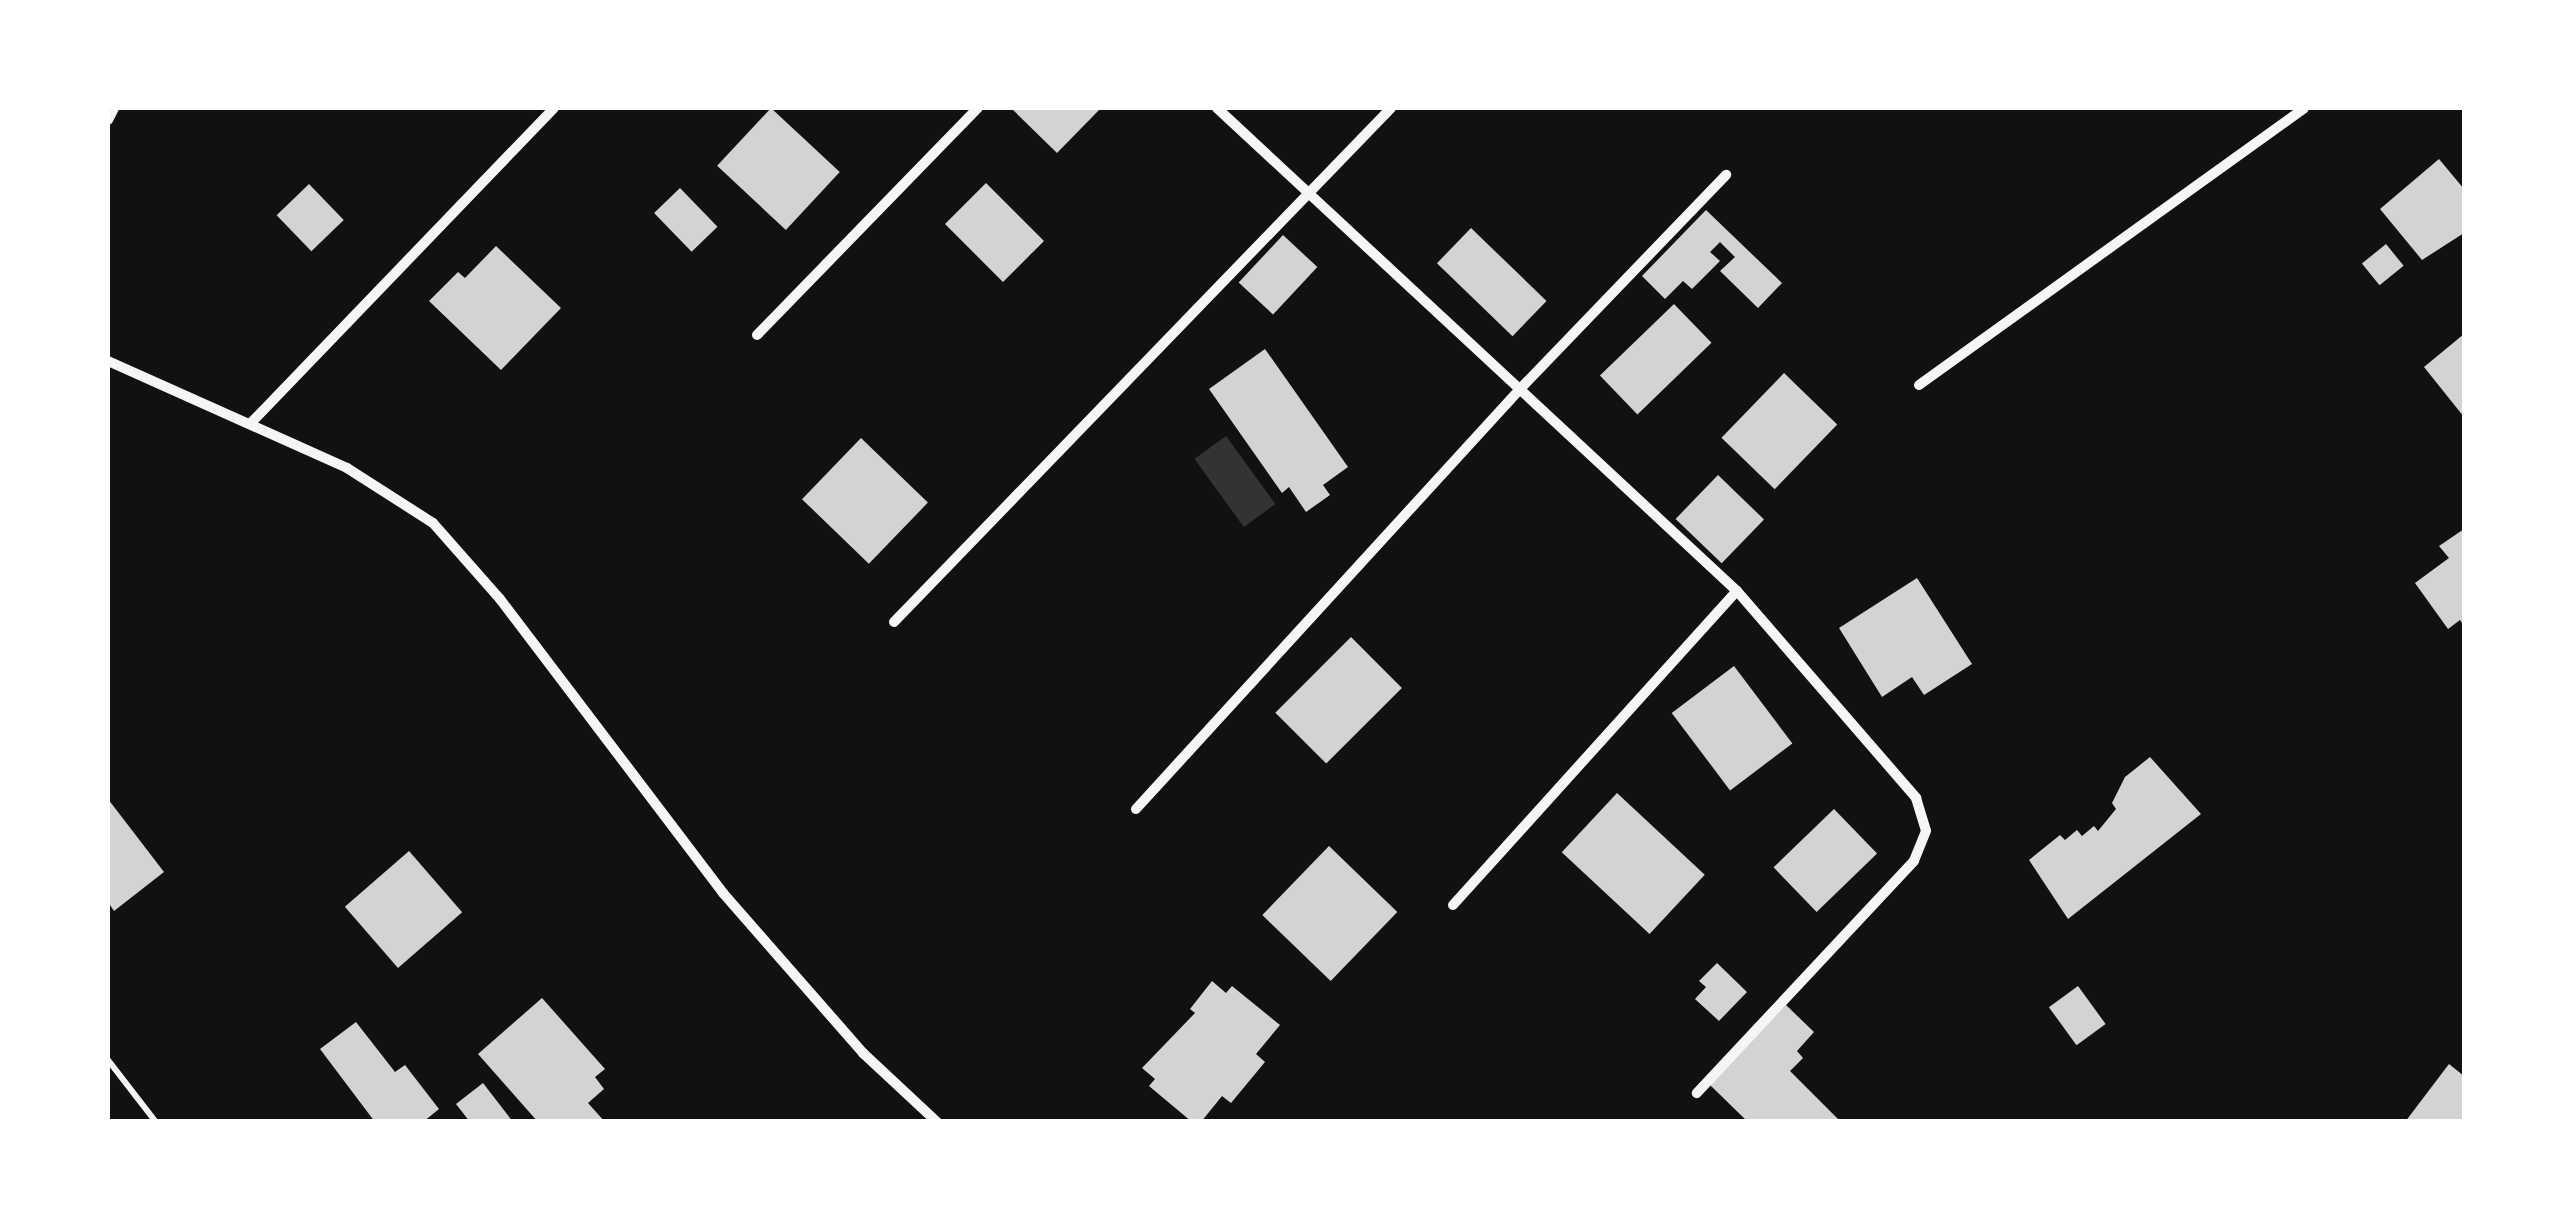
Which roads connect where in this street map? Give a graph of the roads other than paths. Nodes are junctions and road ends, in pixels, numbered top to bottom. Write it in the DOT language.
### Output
graph roads {
  1 [pos="114,108"];
  2 [pos="554,108"];
  3 [pos="978,108"];
  4 [pos="1217,108"];
  5 [pos="1392,108"];
  6 [pos="2304,108"];
  7 [pos="108,120"];
  8 [pos="1726,175"];
  9 [pos="1309,193"];
  10 [pos="757,335"];
  11 [pos="108,361"];
  12 [pos="1919,386"];
  13 [pos="1521,388"];
  14 [pos="250,424"];
  15 [pos="1737,590"];
  16 [pos="894,622"];
  17 [pos="1136,809"];
  18 [pos="1453,905"];
  19 [pos="1697,1093"];
  20 [pos="936,1122"];
  1 -- 7 [label="street"];
  2 -- 14 [label="street"];
  3 -- 10 [label="street"];
  4 -- 9 [label="street"];
  5 -- 9 [label="street"];
  6 -- 12 [label="street"];
  8 -- 13 [label="street"];
  9 -- 13 [label="street"];
  9 -- 16 [label="street"];
  11 -- 14 [label="street"];
  13 -- 15 [label="street"];
  13 -- 17 [label="street"];
  14 -- 20 [label="street"];
  15 -- 18 [label="street"];
  15 -- 19 [label="street"];
}
